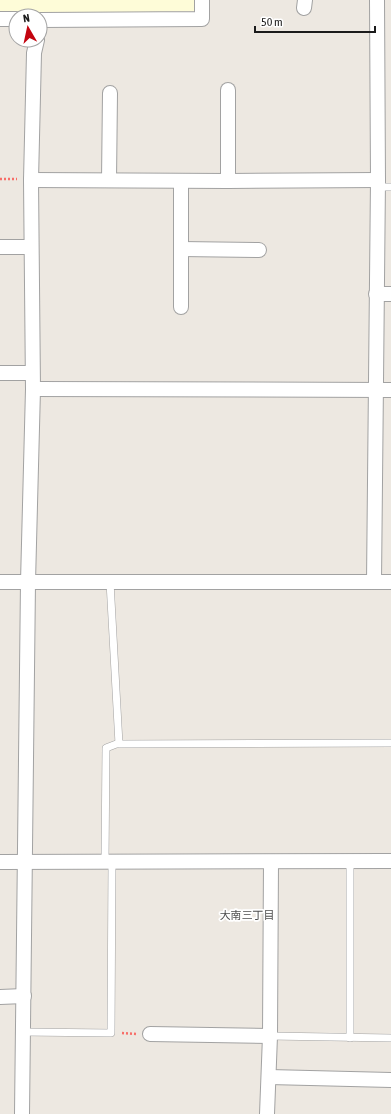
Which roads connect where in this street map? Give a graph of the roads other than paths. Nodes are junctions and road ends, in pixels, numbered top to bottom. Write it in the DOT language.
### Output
graph roads {
  1 [pos="202,0"];
  2 [pos="377,0"];
  3 [pos="48,23"];
  4 [pos="35,48"];
  5 [pos="228,90"];
  6 [pos="110,93"];
  7 [pos="31,180"];
  8 [pos="109,180"];
  9 [pos="181,181"];
  10 [pos="228,181"];
  11 [pos="382,185"];
  12 [pos="0,247"];
  13 [pos="31,248"];
  14 [pos="181,249"];
  15 [pos="259,250"];
  16 [pos="376,294"];
  17 [pos="391,294"];
  18 [pos="181,307"];
  19 [pos="0,373"];
  20 [pos="32,373"];
  21 [pos="33,389"];
  22 [pos="376,390"];
  23 [pos="391,390"];
  24 [pos="0,582"];
  25 [pos="28,582"];
  26 [pos="110,582"];
  27 [pos="374,582"];
  28 [pos="391,582"];
  29 [pos="119,743"];
  30 [pos="391,743"];
  31 [pos="350,861"];
  32 [pos="391,861"];
  33 [pos="0,862"];
  34 [pos="26,862"];
  35 [pos="271,862"];
  36 [pos="109,863"];
  37 [pos="24,996"];
  38 [pos="0,997"];
  39 [pos="23,1032"];
  40 [pos="150,1034"];
  41 [pos="270,1036"];
  42 [pos="350,1038"];
  43 [pos="391,1038"];
  44 [pos="269,1077"];
  45 [pos="391,1080"];
  46 [pos="22,1114"];
  47 [pos="266,1114"];
  1 -- 3 [label="street"];
  2 -- 11 [label="street"];
  4 -- 7 [label="street"];
  5 -- 10 [label="street"];
  6 -- 8 [label="street"];
  7 -- 8 [label="street"];
  7 -- 13 [label="street"];
  8 -- 9 [label="street"];
  9 -- 10 [label="street"];
  9 -- 14 [label="street"];
  10 -- 11 [label="street"];
  11 -- 16 [label="street"];
  12 -- 13 [label="street"];
  13 -- 20 [label="street"];
  14 -- 15 [label="street"];
  14 -- 18 [label="street"];
  16 -- 17 [label="street"];
  16 -- 22 [label="street"];
  19 -- 20 [label="street"];
  20 -- 21 [label="street"];
  21 -- 22 [label="street"];
  21 -- 25 [label="street"];
  22 -- 23 [label="street"];
  22 -- 27 [label="street"];
  24 -- 25 [label="street"];
  25 -- 26 [label="street"];
  25 -- 34 [label="street"];
  26 -- 27 [label="street"];
  26 -- 29 [label="lane"];
  27 -- 28 [label="street"];
  29 -- 30 [label="lane"];
  29 -- 36 [label="lane"];
  31 -- 32 [label="street"];
  31 -- 35 [label="street"];
  31 -- 42 [label="lane"];
  33 -- 34 [label="street"];
  34 -- 36 [label="street"];
  34 -- 37 [label="street"];
  35 -- 36 [label="street"];
  35 -- 41 [label="street"];
  36 -- 39 [label="lane"];
  37 -- 38 [label="street"];
  37 -- 39 [label="street"];
  39 -- 46 [label="street"];
  40 -- 41 [label="street"];
  41 -- 42 [label="lane"];
  41 -- 44 [label="street"];
  42 -- 43 [label="lane"];
  44 -- 45 [label="street"];
  44 -- 47 [label="street"];
}
